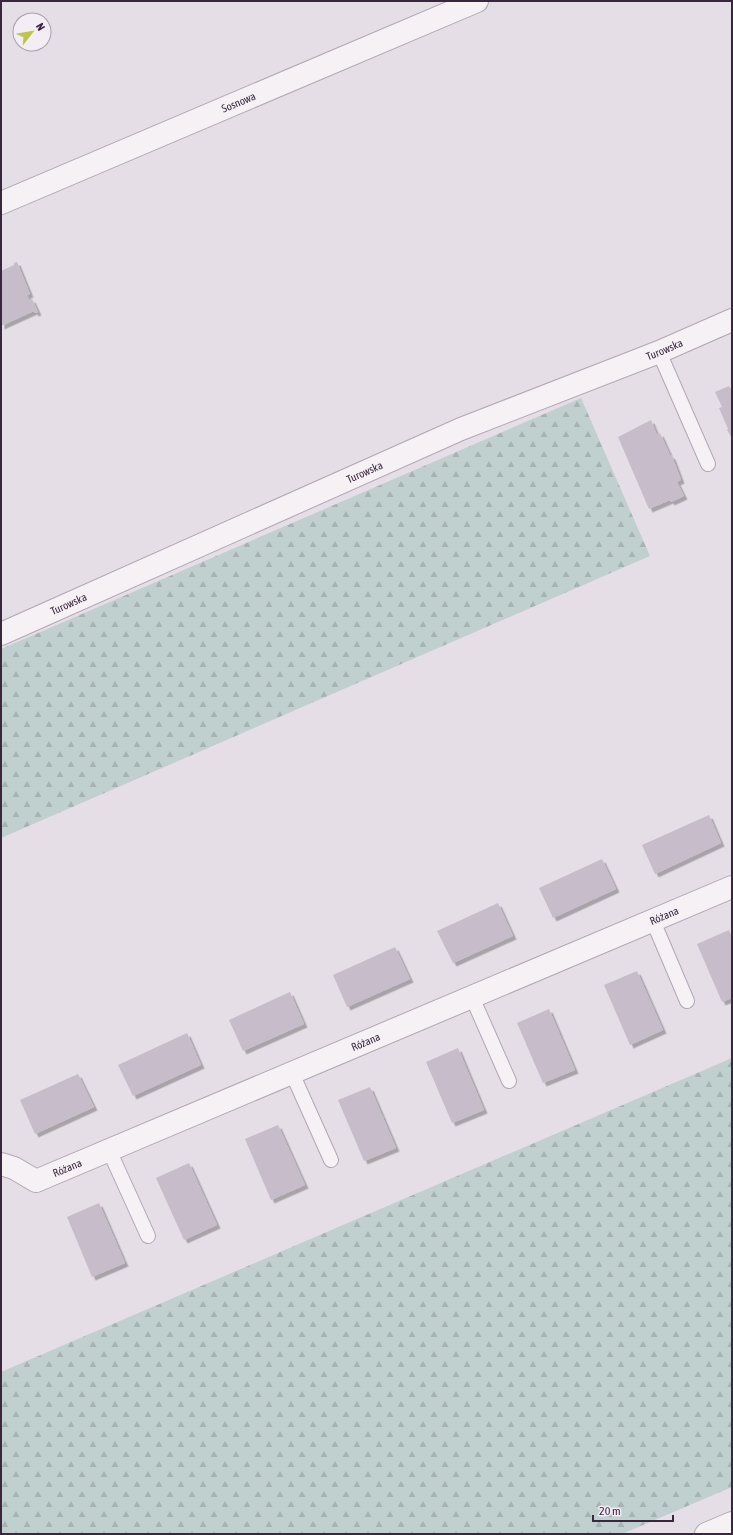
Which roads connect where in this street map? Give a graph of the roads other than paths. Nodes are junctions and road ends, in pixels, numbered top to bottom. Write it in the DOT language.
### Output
graph roads {
  1 [pos="477,1"];
  2 [pos="1,203"];
  3 [pos="732,320"];
  4 [pos="659,352"];
  5 [pos="708,464"];
  6 [pos="1,634"];
  7 [pos="732,887"];
  8 [pos="653,921"];
  9 [pos="472,997"];
  10 [pos="687,1001"];
  11 [pos="292,1073"];
  12 [pos="509,1081"];
  13 [pos="109,1150"];
  14 [pos="331,1160"];
  15 [pos="1,1164"];
  16 [pos="148,1236"];
  17 [pos="732,1523"];
  18 [pos="706,1534"];
  1 -- 2 [label="street, Sosnowa"];
  3 -- 4 [label="street, Turowska"];
  4 -- 5 [label="lane"];
  4 -- 6 [label="street, Turowska"];
  7 -- 8 [label="street, Różana"];
  8 -- 9 [label="street, Różana"];
  8 -- 10 [label="lane"];
  9 -- 11 [label="street, Różana"];
  9 -- 12 [label="lane"];
  11 -- 13 [label="street, Różana"];
  11 -- 14 [label="lane"];
  13 -- 15 [label="street, Różana"];
  13 -- 16 [label="lane"];
  17 -- 18 [label="street"];
}
